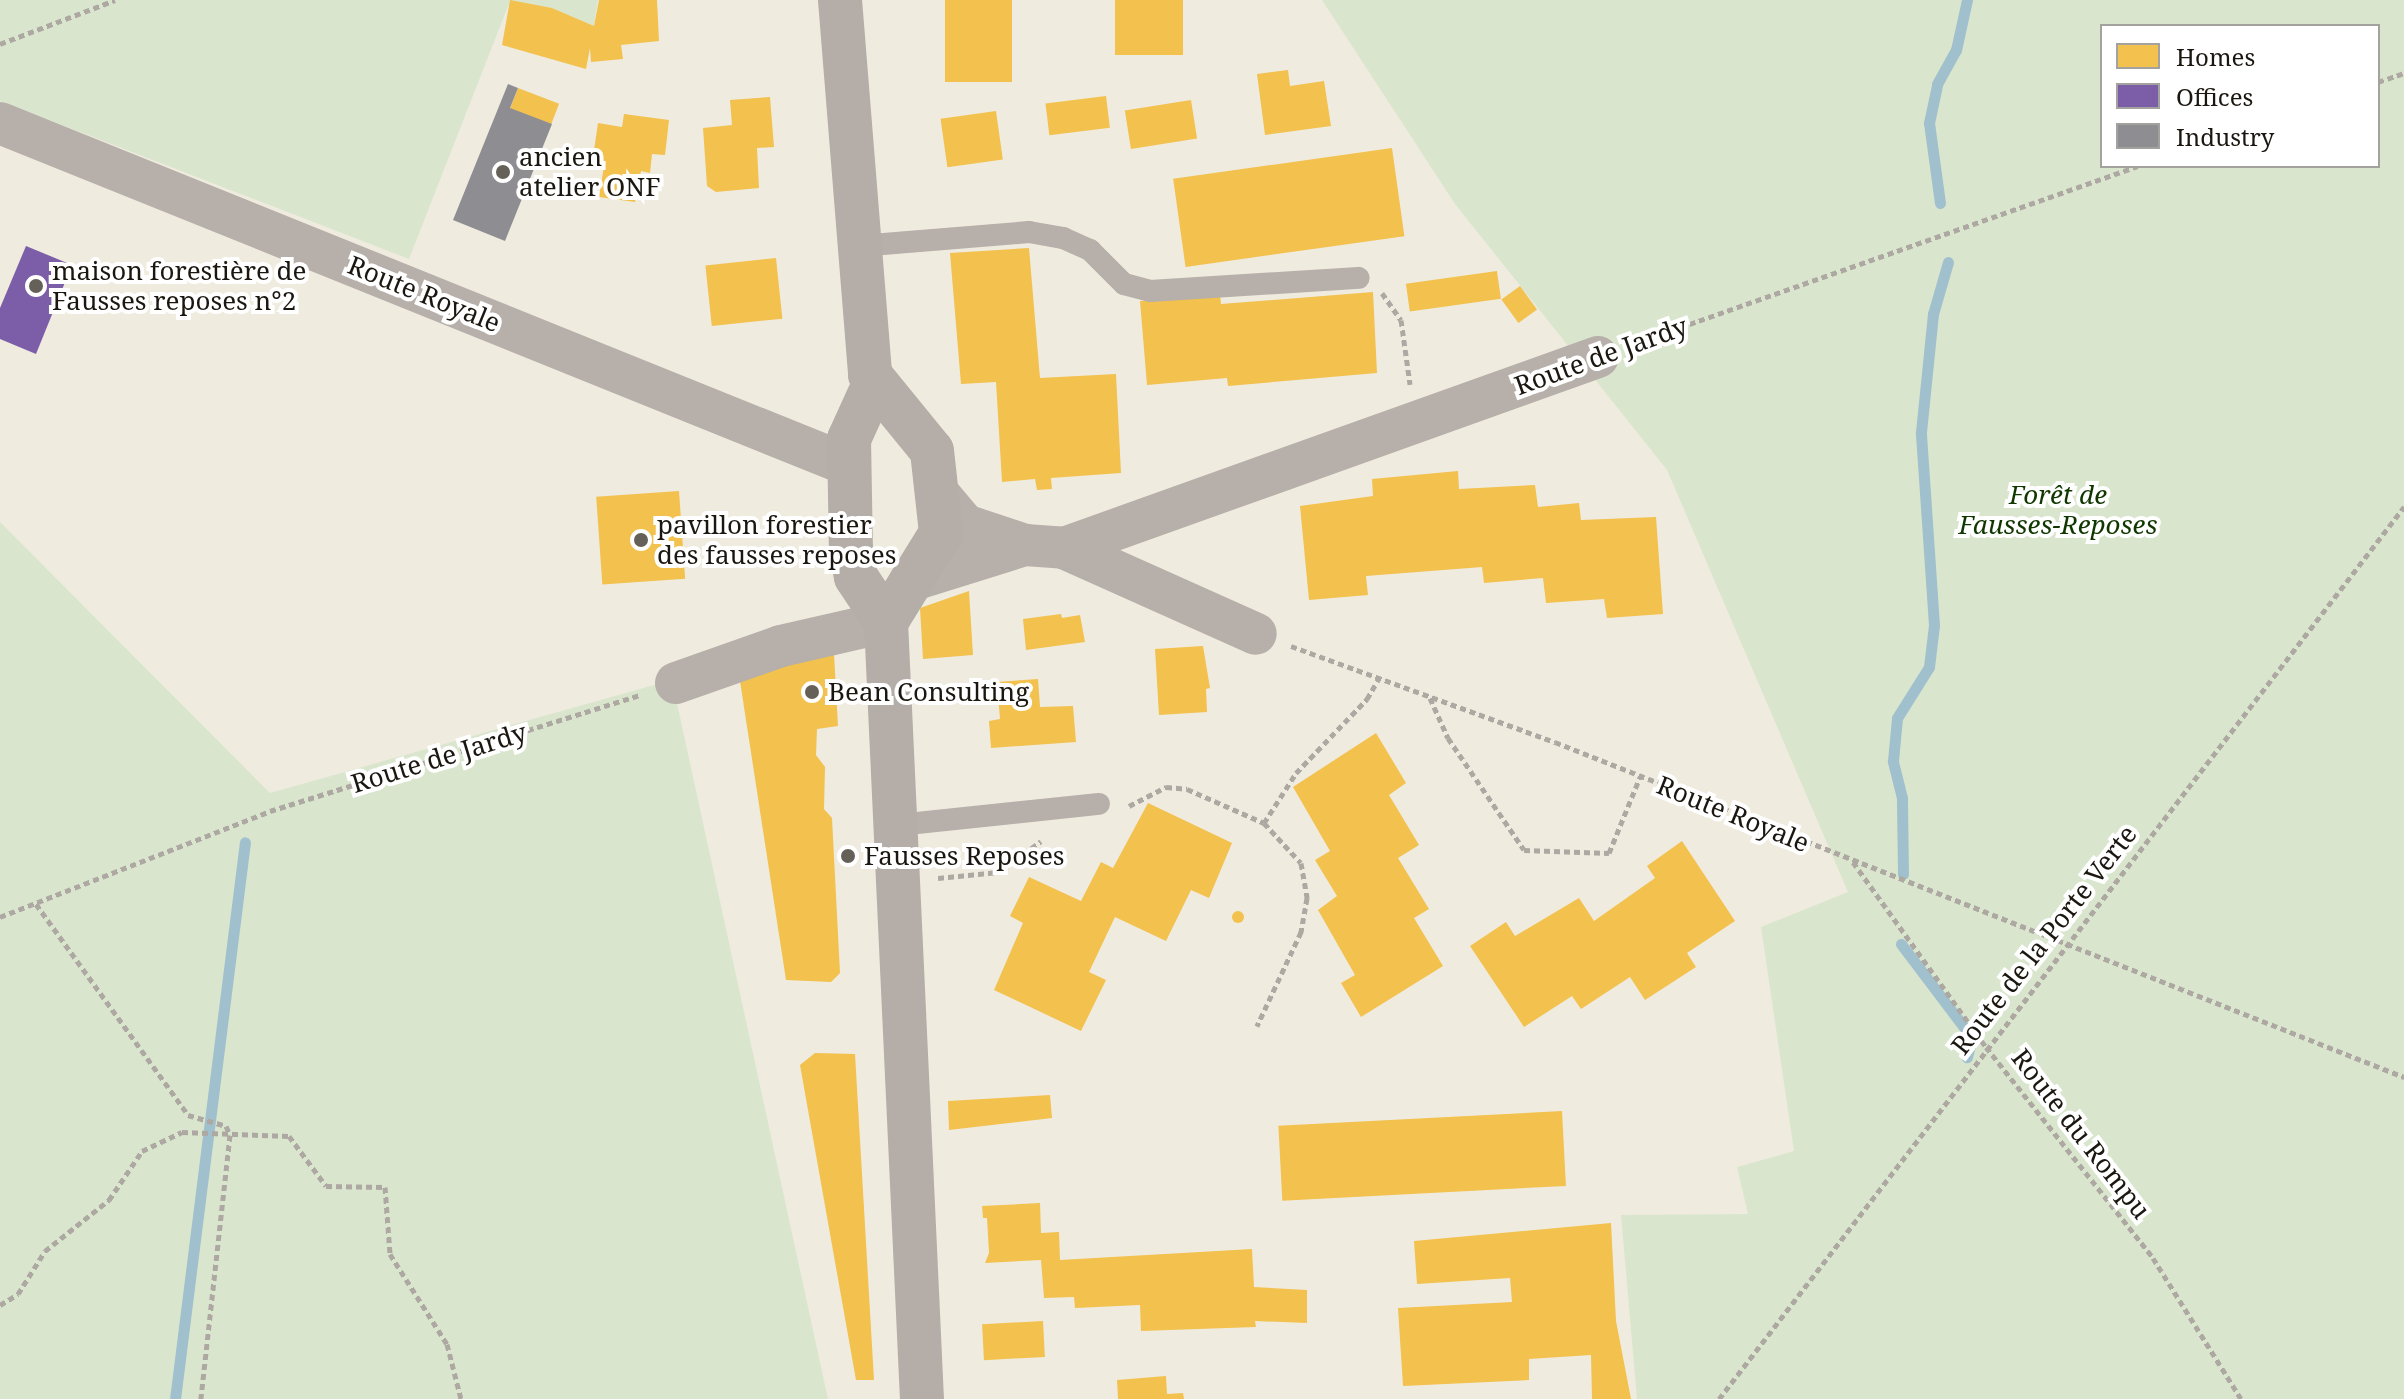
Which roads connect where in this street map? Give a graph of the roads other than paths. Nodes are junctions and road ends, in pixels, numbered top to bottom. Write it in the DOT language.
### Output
graph roads {
  1 [pos="840,0"];
  2 [pos="0,123"];
  3 [pos="859,246"];
  4 [pos="1359,278"];
  5 [pos="1598,357"];
  6 [pos="874,384"];
  7 [pos="848,465"];
  8 [pos="938,493"];
  9 [pos="1044,546"];
  10 [pos="910,581"];
  11 [pos="886,622"];
  12 [pos="1256,634"];
  13 [pos="676,683"];
  14 [pos="1099,804"];
  15 [pos="898,825"];
  16 [pos="922,1399"];
  1 -- 3 [label="main road"];
  2 -- 7 [label="street, Route Royale"];
  3 -- 4 [label="lane"];
  3 -- 6 [label="main road"];
  5 -- 9 [label="street, Route de Jardy"];
  6 -- 7 [label="main road"];
  6 -- 8 [label="main road"];
  7 -- 11 [label="main road"];
  8 -- 9 [label="street"];
  8 -- 10 [label="main road"];
  9 -- 10 [label="street, Route de Jardy"];
  9 -- 12 [label="street"];
  10 -- 11 [label="main road"];
  11 -- 13 [label="street"];
  11 -- 15 [label="main road"];
  14 -- 15 [label="lane"];
  15 -- 16 [label="main road"];
}
